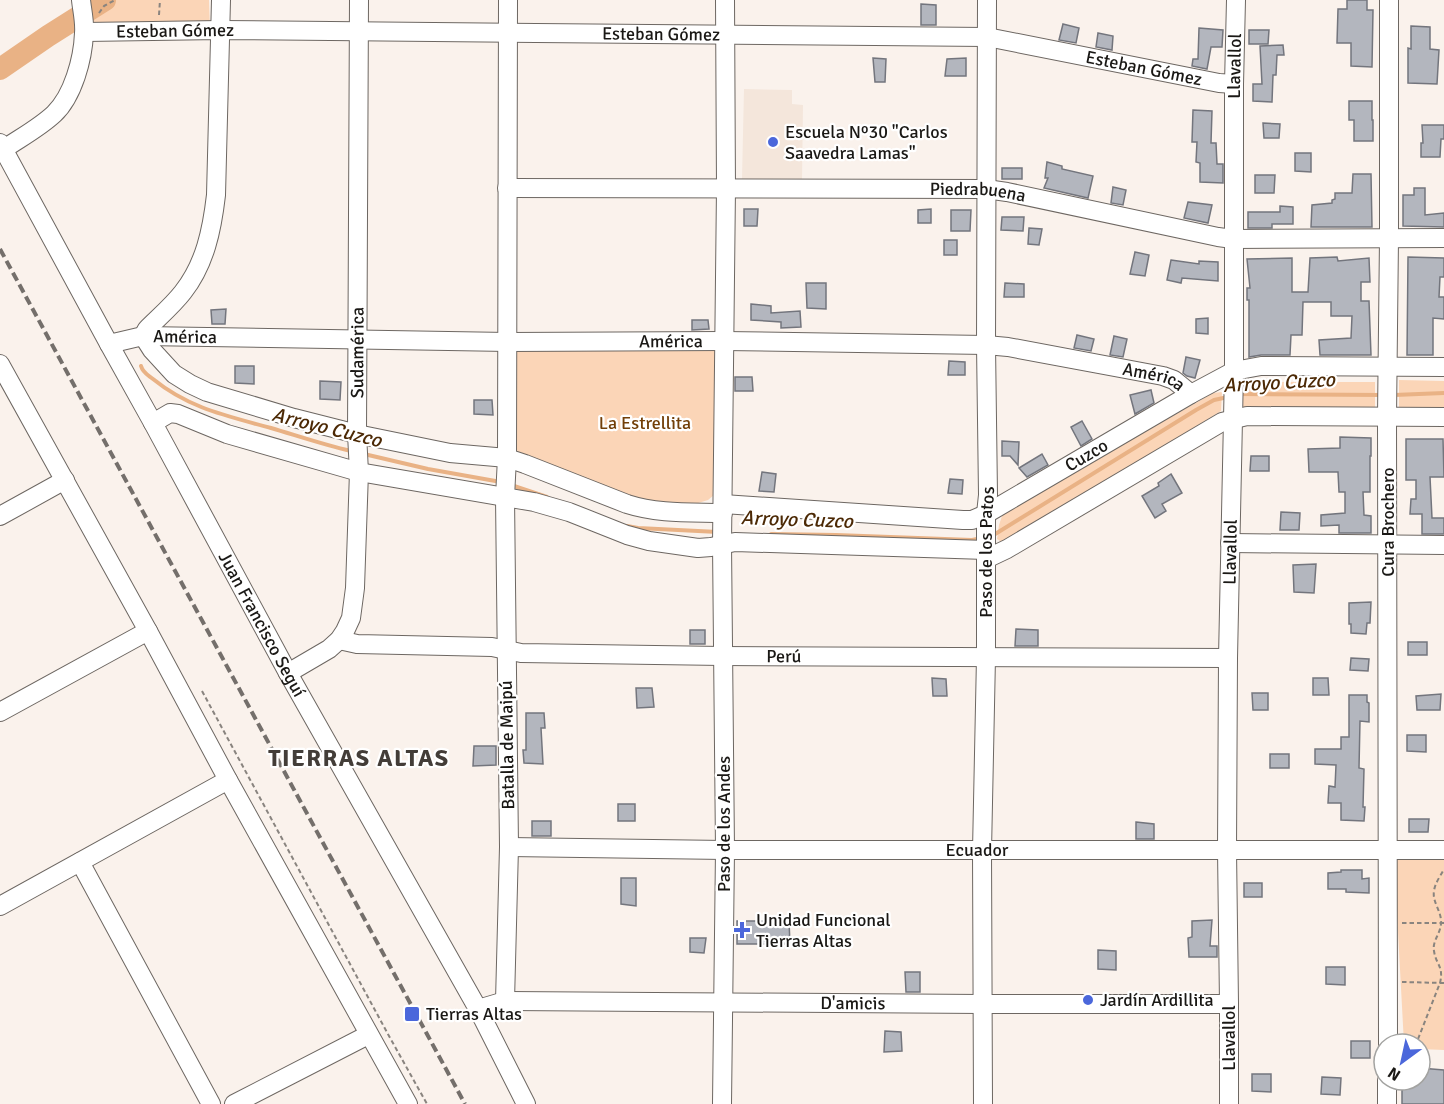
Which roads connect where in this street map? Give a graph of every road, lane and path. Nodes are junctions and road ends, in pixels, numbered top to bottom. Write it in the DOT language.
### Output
graph roads {
  1 [pos="81,0"];
  2 [pos="221,0"];
  3 [pos="359,0"];
  4 [pos="508,0"];
  5 [pos="725,0"];
  6 [pos="987,0"];
  7 [pos="1236,0"];
  8 [pos="1389,0"];
  9 [pos="84,26"];
  10 [pos="220,30"];
  11 [pos="359,32"];
  12 [pos="507,32"];
  13 [pos="725,34"];
  14 [pos="987,37"];
  15 [pos="1234,84"];
  16 [pos="2,146"];
  17 [pos="507,188"];
  18 [pos="726,188"];
  19 [pos="986,189"];
  20 [pos="1389,238"];
  21 [pos="1444,238"];
  22 [pos="1233,239"];
  23 [pos="143,336"];
  24 [pos="358,339"];
  25 [pos="724,341"];
  26 [pos="508,342"];
  27 [pos="109,344"];
  28 [pos="986,345"];
  29 [pos="0,364"];
  30 [pos="1444,367"];
  31 [pos="1388,373"];
  32 [pos="1233,377"];
  33 [pos="1191,394"];
  34 [pos="1387,410"];
  35 [pos="1232,413"];
  36 [pos="1444,417"];
  37 [pos="153,423"];
  38 [pos="357,438"];
  39 [pos="358,468"];
  40 [pos="506,479"];
  41 [pos="65,480"];
  42 [pos="0,516"];
  43 [pos="723,525"];
  44 [pos="986,539"];
  45 [pos="1230,543"];
  46 [pos="1388,545"];
  47 [pos="1444,545"];
  48 [pos="148,631"];
  49 [pos="339,640"];
  50 [pos="506,650"];
  51 [pos="722,656"];
  52 [pos="986,657"];
  53 [pos="1228,658"];
  54 [pos="288,673"];
  55 [pos="202,691"];
  56 [pos="0,712"];
  57 [pos="228,780"];
  58 [pos="509,847"];
  59 [pos="725,850"];
  60 [pos="1227,850"];
  61 [pos="1388,850"];
  62 [pos="1444,850"];
  63 [pos="982,851"];
  64 [pos="80,862"];
  65 [pos="1444,868"];
  66 [pos="0,906"];
  67 [pos="1388,923"];
  68 [pos="1443,923"];
  69 [pos="1388,982"];
  70 [pos="1440,983"];
  71 [pos="1444,983"];
  72 [pos="505,1000"];
  73 [pos="724,1002"];
  74 [pos="982,1005"];
  75 [pos="1229,1005"];
  76 [pos="478,1009"];
  77 [pos="1388,1032"];
  78 [pos="1421,1032"];
  79 [pos="368,1035"];
  80 [pos="211,1104"];
  81 [pos="234,1104"];
  82 [pos="408,1104"];
  83 [pos="427,1104"];
  84 [pos="526,1104"];
  85 [pos="722,1104"];
  86 [pos="983,1104"];
  87 [pos="1229,1104"];
  1 -- 9 [label="street"];
  2 -- 10 [label="street"];
  3 -- 11 [label="street, Sudamérica"];
  4 -- 12 [label="street, Batalla de Maipú"];
  5 -- 13 [label="street, Paso de los Andes"];
  6 -- 14 [label="street, Paso de los Patos"];
  7 -- 15 [label="street, Llavallol"];
  8 -- 20 [label="street, Cura Brochero"];
  9 -- 10 [label="street, Esteban Gómez"];
  9 -- 16 [label="street"];
  10 -- 11 [label="street, Esteban Gómez"];
  10 -- 23 [label="street"];
  11 -- 12 [label="street, Esteban Gómez"];
  11 -- 24 [label="street, Sudamérica"];
  12 -- 13 [label="street, Esteban Gómez"];
  12 -- 17 [label="street, Batalla de Maipú"];
  13 -- 14 [label="street, Esteban Gómez"];
  13 -- 18 [label="street, Paso de los Andes"];
  14 -- 15 [label="street, Esteban Gómez"];
  14 -- 19 [label="street, Paso de los Patos"];
  15 -- 22 [label="street, Llavallol"];
  16 -- 27 [label="street, Juan Francisco Seguí"];
  17 -- 18 [label="street, Piedrabuena"];
  17 -- 26 [label="street, Batalla de Maipú"];
  18 -- 19 [label="street, Piedrabuena"];
  18 -- 25 [label="street, Paso de los Andes"];
  19 -- 22 [label="street, Piedrabuena"];
  19 -- 28 [label="street, Paso de los Patos"];
  20 -- 21 [label="street, Piedrabuena"];
  20 -- 22 [label="street, Piedrabuena"];
  20 -- 31 [label="street, Cura Brochero"];
  22 -- 32 [label="street, Llavallol"];
  23 -- 24 [label="street, América"];
  23 -- 27 [label="street, América"];
  23 -- 38 [label="street, Cuzco"];
  24 -- 26 [label="street, América"];
  24 -- 38 [label="street, Sudamérica"];
  25 -- 26 [label="street, América"];
  25 -- 28 [label="street, América"];
  25 -- 43 [label="street, Paso de los Andes"];
  26 -- 40 [label="street, Batalla de Maipú"];
  27 -- 37 [label="street, Juan Francisco Seguí"];
  28 -- 33 [label="street, América"];
  28 -- 44 [label="street, Paso de los Patos"];
  29 -- 41 [label="street"];
  30 -- 31 [label="street, Cuzco"];
  31 -- 32 [label="street, Cuzco"];
  31 -- 34 [label="street, Cura Brochero"];
  32 -- 33 [label="street, Cuzco"];
  32 -- 35 [label="street, Llavallol"];
  33 -- 44 [label="street, Cuzco"];
  34 -- 35 [label="street"];
  34 -- 36 [label="street"];
  34 -- 46 [label="street, Cura Brochero"];
  35 -- 44 [label="street"];
  35 -- 45 [label="street, Llavallol"];
  37 -- 39 [label="street"];
  37 -- 54 [label="street, Juan Francisco Seguí"];
  38 -- 39 [label="street, Sudamérica"];
  38 -- 40 [label="street, Cuzco"];
  39 -- 40 [label="street"];
  39 -- 49 [label="street, Sudamérica"];
  40 -- 43 [label="street, Cuzco"];
  40 -- 43 [label="street"];
  40 -- 50 [label="street, Batalla de Maipú"];
  41 -- 42 [label="street"];
  41 -- 48 [label="street"];
  43 -- 44 [label="street"];
  43 -- 44 [label="street, Cuzco"];
  43 -- 51 [label="street, Paso de los Andes"];
  44 -- 52 [label="street, Paso de los Patos"];
  45 -- 46 [label="street"];
  45 -- 53 [label="street, Llavallol"];
  46 -- 47 [label="street"];
  46 -- 61 [label="street, Cura Brochero"];
  48 -- 56 [label="street"];
  48 -- 57 [label="street"];
  49 -- 50 [label="street, Perú"];
  49 -- 54 [label="street, Sudamérica"];
  50 -- 51 [label="street, Perú"];
  50 -- 58 [label="street, Batalla de Maipú"];
  51 -- 52 [label="street, Perú"];
  51 -- 59 [label="street, Paso de los Andes"];
  52 -- 53 [label="street, Perú"];
  52 -- 63 [label="street, Paso de los Patos"];
  53 -- 60 [label="street, Llavallol"];
  54 -- 76 [label="street, Juan Francisco Seguí"];
  55 -- 83 [label="path"];
  57 -- 64 [label="street"];
  57 -- 79 [label="street"];
  58 -- 59 [label="street, Ecuador"];
  58 -- 72 [label="street, Batalla de Maipú"];
  59 -- 63 [label="street, Ecuador"];
  59 -- 73 [label="street, Paso de los Andes"];
  60 -- 61 [label="street, Ecuador"];
  60 -- 63 [label="street, Ecuador"];
  60 -- 75 [label="street, Llavallol"];
  61 -- 62 [label="street, Ecuador"];
  61 -- 67 [label="street, Cura Brochero"];
  63 -- 74 [label="street, Paso de los Patos"];
  64 -- 66 [label="street"];
  64 -- 80 [label="street"];
  65 -- 68 [label="path"];
  67 -- 68 [label="path"];
  67 -- 69 [label="street, Cura Brochero"];
  68 -- 70 [label="path"];
  69 -- 70 [label="path"];
  69 -- 77 [label="street, Cura Brochero"];
  70 -- 71 [label="path"];
  70 -- 78 [label="path"];
  72 -- 73 [label="street, D'amicis"];
  72 -- 76 [label="street, D'amicis"];
  73 -- 74 [label="street, D'amicis"];
  73 -- 85 [label="street, Paso de los Andes"];
  74 -- 75 [label="street, D'amicis"];
  74 -- 86 [label="street, Paso de los Patos"];
  75 -- 87 [label="street, Llavallol"];
  76 -- 84 [label="street, Juan Francisco Seguí"];
  79 -- 81 [label="street"];
  79 -- 82 [label="street"];
}
